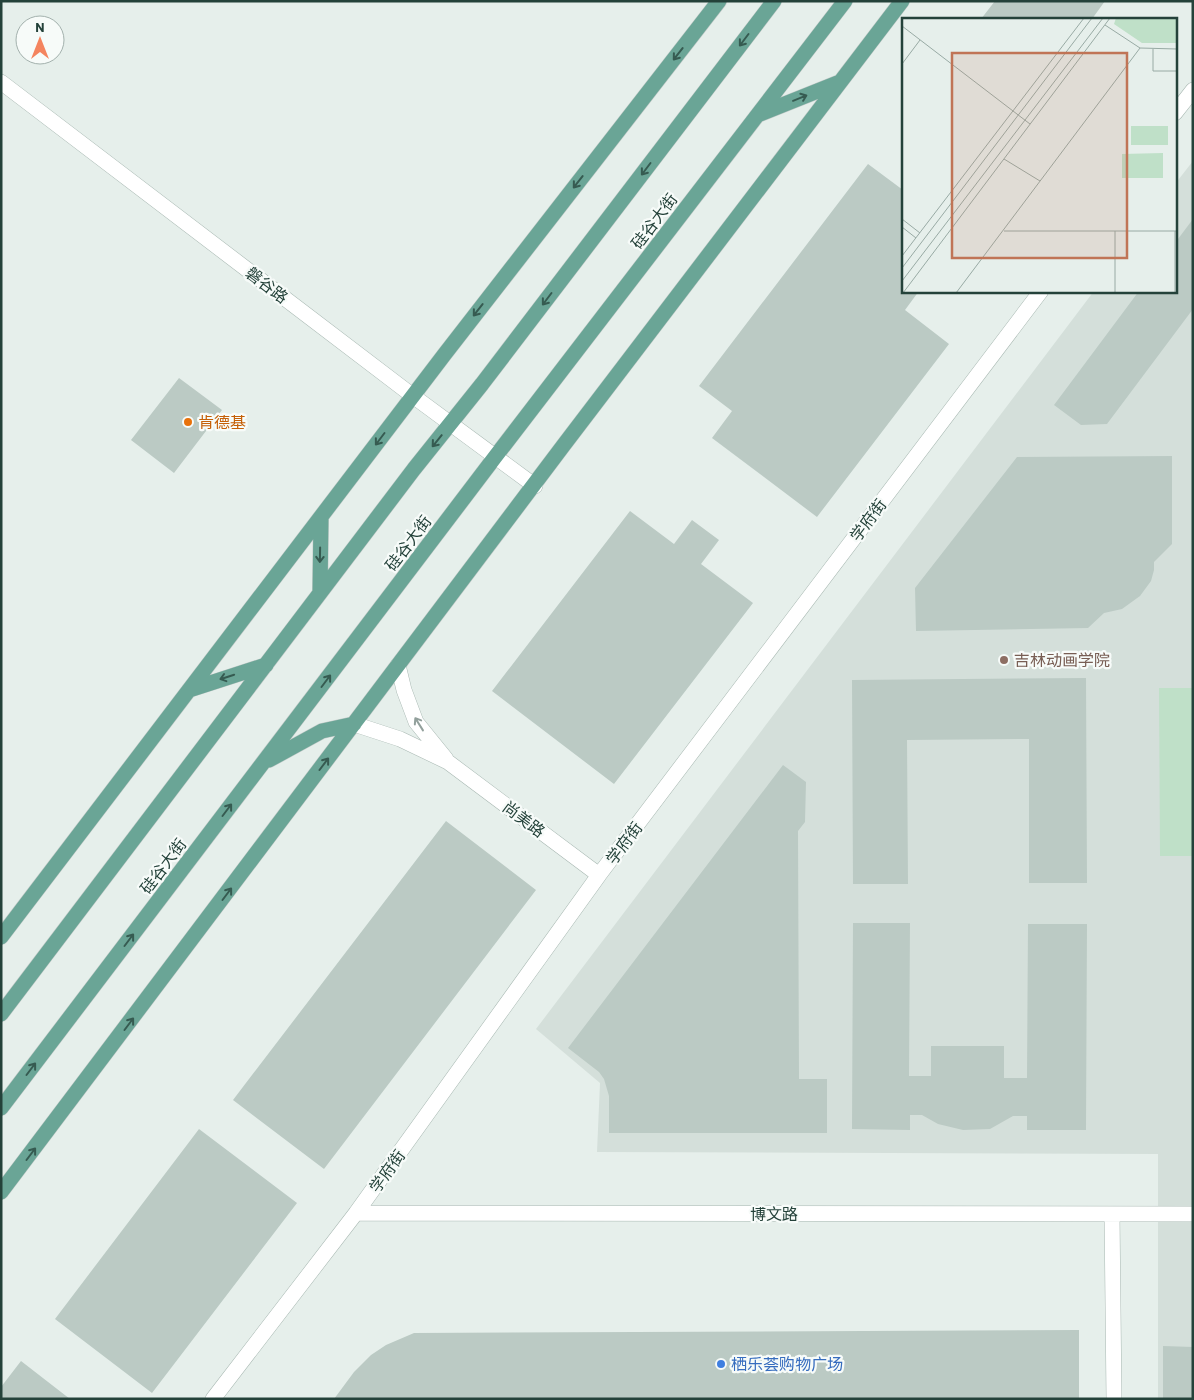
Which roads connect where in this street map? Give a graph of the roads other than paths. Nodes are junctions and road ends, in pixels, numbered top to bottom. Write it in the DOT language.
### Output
graph roads {
  1 [pos="719,1"];
  2 [pos="774,1"];
  3 [pos="845,1"];
  4 [pos="902,1"];
  5 [pos="841,81"];
  6 [pos="1,82"];
  7 [pos="1193,90"];
  8 [pos="1176,112"];
  9 [pos="758,115"];
  10 [pos="1040,292"];
  11 [pos="413,396"];
  12 [pos="450,424"];
  13 [pos="496,457"];
  14 [pos="535,486"];
  15 [pos="320,517"];
  16 [pos="320,593"];
  17 [pos="266,665"];
  18 [pos="398,665"];
  19 [pos="189,690"];
  20 [pos="354,724"];
  21 [pos="448,762"];
  22 [pos="263,764"];
  23 [pos="599,875"];
  24 [pos="1,937"];
  25 [pos="1,1014"];
  26 [pos="1,1108"];
  27 [pos="1,1192"];
  28 [pos="356,1213"];
  29 [pos="1112,1214"];
  30 [pos="1193,1214"];
  31 [pos="213,1399"];
  32 [pos="1114,1399"];
  1 -- 11 [label="main road, one-way"];
  2 -- 12 [label="main road, one-way"];
  3 -- 9 [label="main road, 硅谷大街"];
  4 -- 5 [label="main road"];
  9 -- 5 [label="main road, one-way"];
  5 -- 14 [label="main road"];
  6 -- 11 [label="street, 磐谷路"];
  7 -- 8 [label="street"];
  9 -- 13 [label="main road, 硅谷大街"];
  10 -- 23 [label="street, 学府街"];
  11 -- 12 [label="street, 磐谷路"];
  11 -- 15 [label="main road, one-way"];
  12 -- 13 [label="street, 磐谷路"];
  12 -- 16 [label="main road, one-way"];
  13 -- 14 [label="street, 磐谷路"];
  22 -- 13 [label="main road, 硅谷大街, one-way"];
  14 -- 18 [label="main road"];
  15 -- 16 [label="main road, one-way"];
  15 -- 19 [label="main road"];
  16 -- 17 [label="main road"];
  17 -- 19 [label="main road, one-way"];
  17 -- 25 [label="main road"];
  18 -- 20 [label="main road"];
  21 -- 18 [label="street, one-way"];
  19 -- 24 [label="main road"];
  20 -- 21 [label="street"];
  20 -- 22 [label="main road"];
  27 -- 20 [label="main road, one-way"];
  21 -- 23 [label="street, 尚美路"];
  26 -- 22 [label="main road, 硅谷大街, one-way"];
  23 -- 28 [label="street, 学府街"];
  28 -- 29 [label="street, 博文路"];
  28 -- 31 [label="street, 学府街"];
  29 -- 30 [label="street, 博文路"];
  29 -- 32 [label="street"];
}
